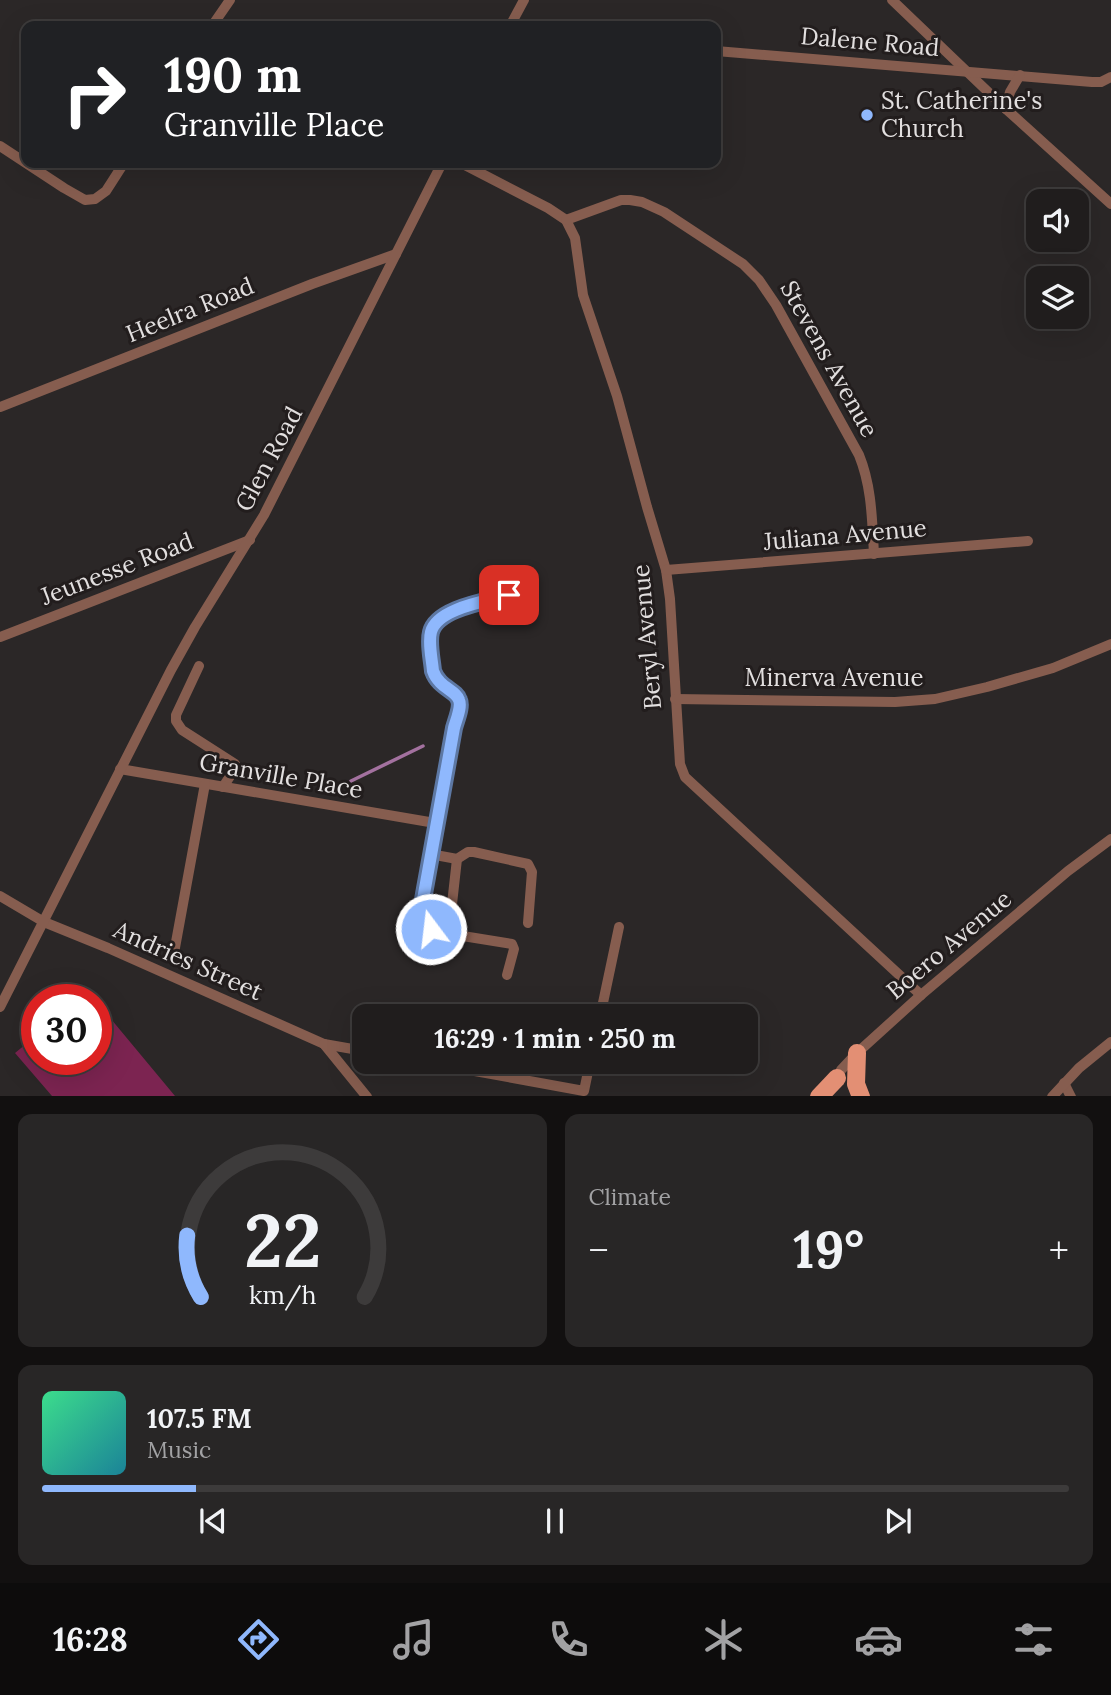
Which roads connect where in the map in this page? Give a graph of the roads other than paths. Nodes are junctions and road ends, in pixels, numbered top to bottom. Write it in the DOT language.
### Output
graph roads {
  1 [pos="230,0"];
  2 [pos="524,0"];
  3 [pos="892,0"];
  4 [pos="215,21"];
  5 [pos="513,21"];
  6 [pos="721,51"];
  7 [pos="967,71"];
  8 [pos="1020,75"];
  9 [pos="1111,77"];
  10 [pos="1006,109"];
  11 [pos="0,146"];
  12 [pos="21,160"];
  13 [pos="34,168"];
  14 [pos="121,168"];
  15 [pos="439,168"];
  16 [pos="471,168"];
  17 [pos="1111,204"];
  18 [pos="566,220"];
  19 [pos="396,254"];
  20 [pos="0,407"];
  21 [pos="250,540"];
  22 [pos="1028,541"];
  23 [pos="874,554"];
  24 [pos="666,570"];
  25 [pos="509,595"];
  26 [pos="0,637"];
  27 [pos="1111,644"];
  28 [pos="199,666"];
  29 [pos="675,699"];
  30 [pos="120,769"];
  31 [pos="205,784"];
  32 [pos="223,788"];
  33 [pos="435,823"];
  34 [pos="1111,839"];
  35 [pos="430,854"];
  36 [pos="457,859"];
  37 [pos="0,896"];
  38 [pos="451,913"];
  39 [pos="44,922"];
  40 [pos="528,923"];
  41 [pos="619,927"];
  42 [pos="174,953"];
  43 [pos="507,975"];
  44 [pos="921,995"];
  45 [pos="603,1004"];
  46 [pos="0,1007"];
  47 [pos="1111,1041"];
  48 [pos="324,1044"];
  49 [pos="352,1049"];
  50 [pos="857,1053"];
  51 [pos="490,1074"];
  52 [pos="587,1074"];
  53 [pos="837,1078"];
  54 [pos="1064,1083"];
  55 [pos="367,1096"];
  56 [pos="820,1096"];
  57 [pos="831,1096"];
  58 [pos="861,1096"];
  59 [pos="1053,1096"];
  60 [pos="1070,1096"];
  1 -- 4 [label="street"];
  2 -- 5 [label="street"];
  3 -- 7 [label="street"];
  6 -- 7 [label="street, Dalene Road"];
  7 -- 8 [label="street, Dalene Road"];
  7 -- 10 [label="street"];
  8 -- 9 [label="street, Dalene Road"];
  8 -- 10 [label="street"];
  10 -- 17 [label="street"];
  11 -- 12 [label="street"];
  13 -- 14 [label="street"];
  15 -- 19 [label="street, Glen Road"];
  16 -- 18 [label="street"];
  18 -- 23 [label="street, Stevens Avenue"];
  18 -- 24 [label="street, Beryl Avenue"];
  19 -- 20 [label="street, Heelra Road"];
  19 -- 21 [label="street, Glen Road"];
  21 -- 26 [label="street, Jeunesse Road"];
  21 -- 30 [label="street, Glen Road"];
  22 -- 23 [label="street, Juliana Avenue"];
  23 -- 24 [label="street, Juliana Avenue"];
  24 -- 29 [label="street, Beryl Avenue"];
  25 -- 33 [label="street"];
  27 -- 29 [label="street, Minerva Avenue"];
  28 -- 32 [label="street"];
  29 -- 44 [label="street, Beryl Avenue"];
  30 -- 31 [label="street, Granville Place"];
  30 -- 39 [label="street, Glen Road"];
  31 -- 32 [label="street, Granville Place"];
  31 -- 42 [label="street"];
  32 -- 33 [label="street, Granville Place"];
  33 -- 35 [label="street"];
  34 -- 44 [label="street, Boero Avenue"];
  35 -- 36 [label="street"];
  35 -- 43 [label="street"];
  36 -- 38 [label="street"];
  36 -- 40 [label="street"];
  37 -- 39 [label="street, Andries Street"];
  39 -- 46 [label="street, Glen Road"];
  39 -- 48 [label="street, Andries Street"];
  41 -- 45 [label="street"];
  44 -- 50 [label="street, Boero Avenue"];
  47 -- 54 [label="street"];
  48 -- 49 [label="street, Andries Street"];
  48 -- 55 [label="street"];
  50 -- 53 [label="street, Boero Avenue"];
  50 -- 58 [label="main road"];
  51 -- 52 [label="street"];
  53 -- 56 [label="main road"];
  53 -- 57 [label="street, Boero Avenue"];
  54 -- 59 [label="street"];
  54 -- 60 [label="street"];
}
